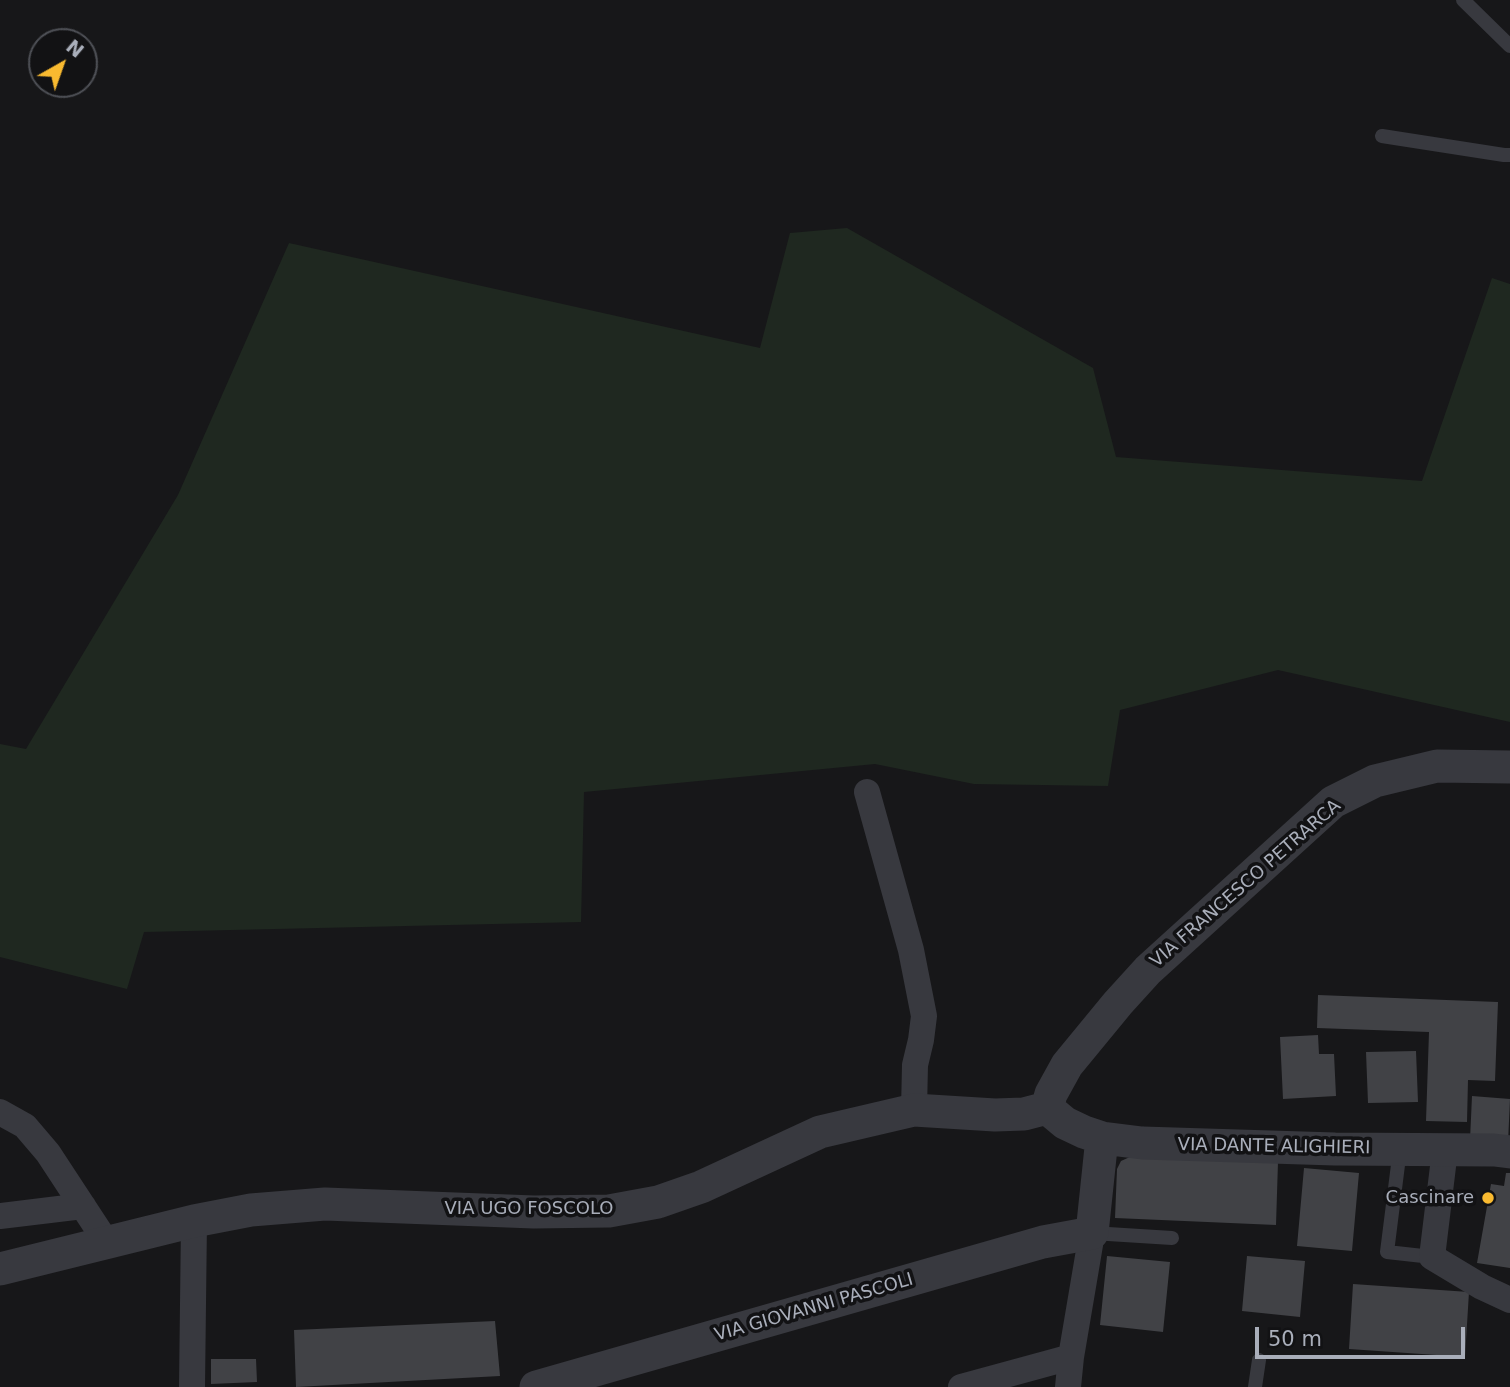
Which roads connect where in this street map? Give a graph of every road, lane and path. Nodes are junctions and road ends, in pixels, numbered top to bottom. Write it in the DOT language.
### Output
graph roads {
  1 [pos="1463,0"];
  2 [pos="1510,47"];
  3 [pos="1382,136"];
  4 [pos="1510,155"];
  5 [pos="1510,767"];
  6 [pos="867,792"];
  7 [pos="1047,1108"];
  8 [pos="914,1110"];
  9 [pos="0,1112"];
  10 [pos="1102,1138"];
  11 [pos="1400,1149"];
  12 [pos="1445,1150"];
  13 [pos="1510,1152"];
  14 [pos="83,1206"];
  15 [pos="0,1216"];
  16 [pos="194,1221"];
  17 [pos="1092,1233"];
  18 [pos="1172,1238"];
  19 [pos="107,1243"];
  20 [pos="1432,1257"];
  21 [pos="0,1269"];
  22 [pos="1510,1300"];
  23 [pos="1071,1357"];
  24 [pos="1258,1360"];
  25 [pos="192,1387"];
  26 [pos="536,1387"];
  27 [pos="961,1387"];
  28 [pos="1068,1387"];
  29 [pos="1255,1387"];
  1 -- 2 [label="lane"];
  3 -- 4 [label="lane"];
  5 -- 7 [label="street, VIA FRANCESCO PETRARCA"];
  6 -- 8 [label="street"];
  7 -- 8 [label="street, VIA UGO FOSCOLO"];
  7 -- 10 [label="street, VIA DANTE ALIGHIERI"];
  8 -- 16 [label="street, VIA UGO FOSCOLO"];
  9 -- 14 [label="street"];
  10 -- 11 [label="street, VIA DANTE ALIGHIERI"];
  10 -- 17 [label="street"];
  11 -- 12 [label="street, VIA DANTE ALIGHIERI"];
  11 -- 20 [label="lane"];
  12 -- 13 [label="street, VIA DANTE ALIGHIERI"];
  12 -- 20 [label="street"];
  14 -- 15 [label="street"];
  14 -- 19 [label="street"];
  16 -- 19 [label="street, VIA UGO FOSCOLO"];
  16 -- 25 [label="street"];
  17 -- 18 [label="lane"];
  17 -- 23 [label="street"];
  17 -- 26 [label="street, VIA GIOVANNI PASCOLI"];
  19 -- 21 [label="street, VIA UGO FOSCOLO"];
  20 -- 22 [label="street"];
  23 -- 27 [label="street"];
  23 -- 28 [label="street"];
  24 -- 29 [label="lane"];
}
